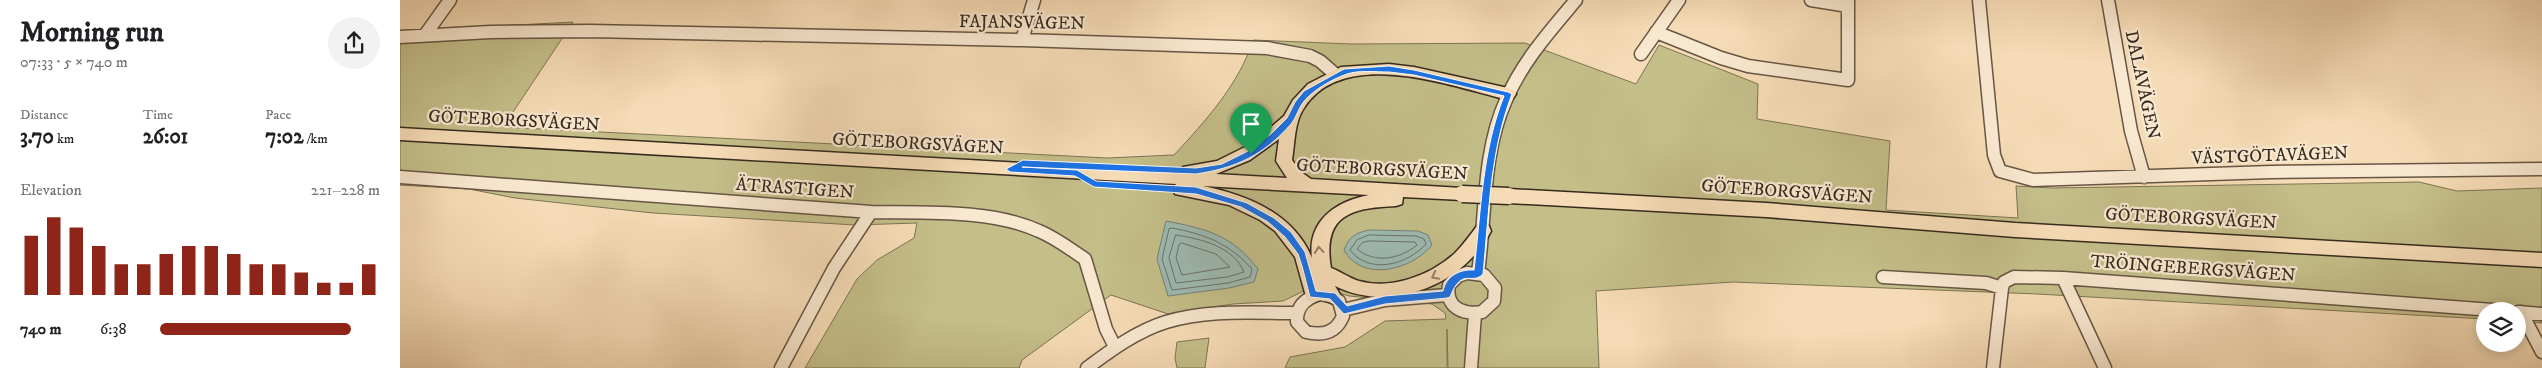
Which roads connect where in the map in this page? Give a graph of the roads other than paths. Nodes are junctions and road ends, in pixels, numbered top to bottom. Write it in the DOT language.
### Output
graph roads {
  1 [pos="450,0"];
  2 [pos="1034,0"];
  3 [pos="1576,0"];
  4 [pos="1679,0"];
  5 [pos="1811,0"];
  6 [pos="1980,0"];
  7 [pos="2108,0"];
  8 [pos="1848,3"];
  9 [pos="1656,32"];
  10 [pos="425,36"];
  11 [pos="400,37"];
  12 [pos="1022,40"];
  13 [pos="1641,54"];
  14 [pos="1336,76"];
  15 [pos="1508,94"];
  16 [pos="1290,120"];
  17 [pos="400,134"];
  18 [pos="1010,169"];
  19 [pos="2542,169"];
  20 [pos="1077,173"];
  21 [pos="400,177"];
  22 [pos="2144,177"];
  23 [pos="1307,185"];
  24 [pos="1462,198"];
  25 [pos="871,212"];
  26 [pos="1483,231"];
  27 [pos="2542,260"];
  28 [pos="1323,272"];
  29 [pos="1478,274"];
  30 [pos="1883,277"];
  31 [pos="2063,278"];
  32 [pos="2002,288"];
  33 [pos="1447,294"];
  34 [pos="1313,295"];
  35 [pos="1332,296"];
  36 [pos="2476,309"];
  37 [pos="1344,310"];
  38 [pos="1296,313"];
  39 [pos="2526,313"];
  40 [pos="1475,314"];
  41 [pos="2542,314"];
  42 [pos="2526,324"];
  43 [pos="1115,347"];
  44 [pos="2542,352"];
  45 [pos="781,368"];
  46 [pos="1087,368"];
  47 [pos="1471,368"];
  48 [pos="1993,368"];
  49 [pos="2105,368"];
  1 -- 10 [label="street"];
  2 -- 12 [label="street"];
  3 -- 15 [label="street"];
  4 -- 9 [label="street"];
  5 -- 8 [label="street"];
  6 -- 22 [label="street, VÄSTGÖTAVÄGEN"];
  7 -- 22 [label="street, DALAVÄGEN"];
  8 -- 9 [label="street"];
  9 -- 13 [label="street"];
  10 -- 11 [label="street, FAJANSVÄGEN"];
  10 -- 12 [label="street, FAJANSVÄGEN"];
  12 -- 14 [label="street, FAJANSVÄGEN"];
  14 -- 15 [label="main road"];
  14 -- 16 [label="main road"];
  15 -- 26 [label="street"];
  16 -- 18 [label="main road"];
  16 -- 23 [label="main road"];
  17 -- 18 [label="main road, GÖTEBORGSVÄGEN"];
  18 -- 20 [label="main road, GÖTEBORGSVÄGEN"];
  19 -- 22 [label="street, VÄSTGÖTAVÄGEN"];
  20 -- 23 [label="main road, GÖTEBORGSVÄGEN"];
  20 -- 34 [label="main road"];
  21 -- 25 [label="street, ÄTRASTIGEN"];
  23 -- 24 [label="main road, GÖTEBORGSVÄGEN"];
  24 -- 27 [label="main road, GÖTEBORGSVÄGEN"];
  28 -- 24 [label="main road, one-way"];
  25 -- 43 [label="street, ÄTRASTIGEN"];
  25 -- 45 [label="street"];
  26 -- 28 [label="main road, one-way"];
  26 -- 29 [label="street"];
  28 -- 35 [label="main road"];
  29 -- 33 [label="street"];
  29 -- 40 [label="street"];
  30 -- 32 [label="street"];
  31 -- 32 [label="street, TRÖINGEBERGSVÄGEN"];
  31 -- 36 [label="street, TRÖINGEBERGSVÄGEN"];
  31 -- 49 [label="street"];
  32 -- 48 [label="street"];
  33 -- 37 [label="street"];
  33 -- 40 [label="street"];
  34 -- 35 [label="street"];
  34 -- 38 [label="street"];
  35 -- 37 [label="street"];
  37 -- 38 [label="street"];
  38 -- 43 [label="street"];
  39 -- 41 [label="street"];
  40 -- 47 [label="street"];
  42 -- 44 [label="street"];
  43 -- 46 [label="street"];
}
